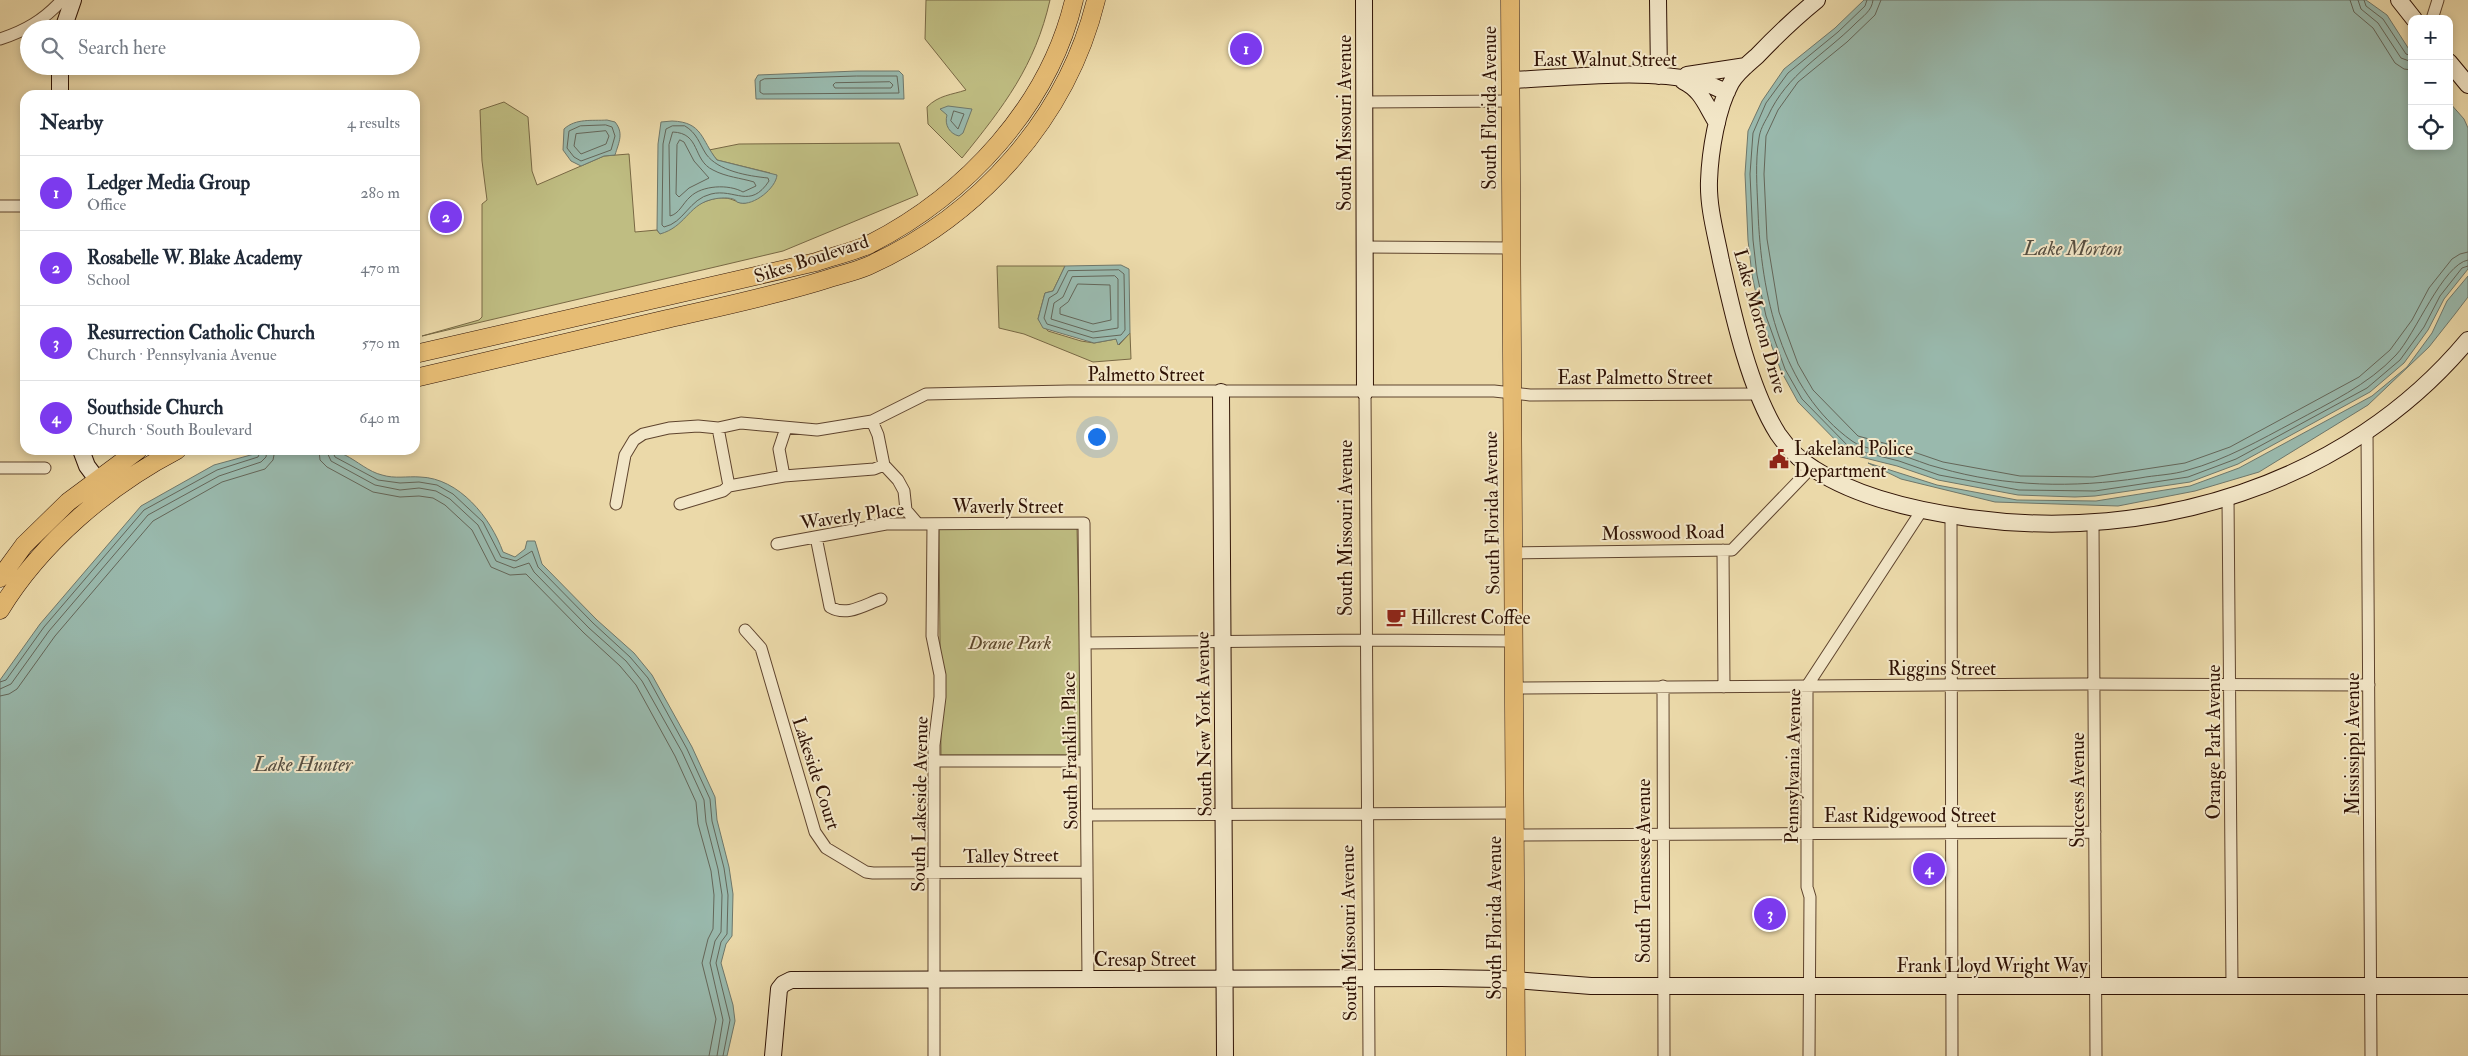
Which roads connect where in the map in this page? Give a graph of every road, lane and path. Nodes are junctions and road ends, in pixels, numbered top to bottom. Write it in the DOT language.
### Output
graph roads {
  1 [pos="62,0"];
  2 [pos="73,0"];
  3 [pos="1074,0"];
  4 [pos="1096,0"];
  5 [pos="1364,0"];
  6 [pos="1510,0"];
  7 [pos="1658,0"];
  8 [pos="2400,0"];
  9 [pos="2438,0"];
  10 [pos="1813,1"];
  11 [pos="2411,15"];
  12 [pos="2433,15"];
  13 [pos="41,20"];
  14 [pos="66,20"];
  15 [pos="20,31"];
  16 [pos="0,39"];
  17 [pos="1746,66"];
  18 [pos="2453,67"];
  19 [pos="60,75"];
  20 [pos="1666,76"];
  21 [pos="1511,80"];
  22 [pos="2468,85"];
  23 [pos="60,90"];
  24 [pos="1727,92"];
  25 [pos="1036,94"];
  26 [pos="1510,101"];
  27 [pos="1364,102"];
  28 [pos="1717,123"];
  29 [pos="960,181"];
  30 [pos="976,196"];
  31 [pos="0,206"];
  32 [pos="20,206"];
  33 [pos="1365,247"];
  34 [pos="901,248"];
  35 [pos="1511,248"];
  36 [pos="2468,340"];
  37 [pos="420,353"];
  38 [pos="420,377"];
  39 [pos="1221,392"];
  40 [pos="1365,392"];
  41 [pos="1512,394"];
  42 [pos="1759,394"];
  43 [pos="872,421"];
  44 [pos="718,428"];
  45 [pos="786,428"];
  46 [pos="2368,431"];
  47 [pos="83,455"];
  48 [pos="133,455"];
  49 [pos="168,455"];
  50 [pos="884,465"];
  51 [pos="0,468"];
  52 [pos="45,468"];
  53 [pos="1811,468"];
  54 [pos="784,476"];
  55 [pos="729,486"];
  56 [pos="103,487"];
  57 [pos="2228,498"];
  58 [pos="616,504"];
  59 [pos="680,504"];
  60 [pos="1922,510"];
  61 [pos="1951,516"];
  62 [pos="918,524"];
  63 [pos="933,524"];
  64 [pos="1084,524"];
  65 [pos="2093,524"];
  66 [pos="816,537"];
  67 [pos="777,544"];
  68 [pos="1723,550"];
  69 [pos="1512,553"];
  70 [pos="0,578"];
  71 [pos="881,599"];
  72 [pos="0,610"];
  73 [pos="745,630"];
  74 [pos="1365,640"];
  75 [pos="1514,641"];
  76 [pos="1223,642"];
  77 [pos="1086,643"];
  78 [pos="2094,684"];
  79 [pos="1951,685"];
  80 [pos="2230,685"];
  81 [pos="1662,686"];
  82 [pos="1807,686"];
  83 [pos="2369,686"];
  84 [pos="1724,687"];
  85 [pos="1514,688"];
  86 [pos="936,761"];
  87 [pos="1086,761"];
  88 [pos="1515,813"];
  89 [pos="1367,814"];
  90 [pos="1087,815"];
  91 [pos="1224,815"];
  92 [pos="2095,832"];
  93 [pos="1807,833"];
  94 [pos="1952,833"];
  95 [pos="1663,834"];
  96 [pos="1515,835"];
  97 [pos="1087,872"];
  98 [pos="935,874"];
  99 [pos="1225,978"];
  100 [pos="1369,978"];
  101 [pos="934,979"];
  102 [pos="1088,979"];
  103 [pos="1516,982"];
  104 [pos="1664,985"];
  105 [pos="1952,985"];
  106 [pos="2096,985"];
  107 [pos="2232,985"];
  108 [pos="1809,986"];
  109 [pos="2372,986"];
  110 [pos="2468,986"];
  111 [pos="773,1056"];
  112 [pos="934,1056"];
  113 [pos="1225,1056"];
  114 [pos="1369,1056"];
  115 [pos="1516,1056"];
  116 [pos="1664,1056"];
  117 [pos="1809,1056"];
  118 [pos="1952,1056"];
  119 [pos="2096,1056"];
  120 [pos="2371,1056"];
  1 -- 13 [label="street"];
  2 -- 14 [label="street"];
  3 -- 25 [label="main road, Sikes Boulevard"];
  4 -- 30 [label="main road, Sikes Boulevard"];
  5 -- 27 [label="street, South Missouri Avenue"];
  6 -- 21 [label="main road, South Florida Avenue"];
  7 -- 20 [label="street"];
  8 -- 11 [label="street"];
  9 -- 12 [label="street"];
  10 -- 17 [label="street, Lake Morton Drive"];
  15 -- 16 [label="street"];
  17 -- 20 [label="street"];
  17 -- 24 [label="street, Lake Morton Drive"];
  18 -- 22 [label="street"];
  19 -- 23 [label="street"];
  20 -- 21 [label="street, East Walnut Street"];
  20 -- 24 [label="street, East Walnut Street"];
  20 -- 28 [label="street"];
  21 -- 26 [label="main road, South Florida Avenue"];
  24 -- 28 [label="street, Lake Morton Drive"];
  25 -- 29 [label="main road, Sikes Boulevard"];
  25 -- 30 [label="main road"];
  26 -- 27 [label="street"];
  26 -- 35 [label="main road, South Florida Avenue"];
  27 -- 33 [label="street, South Missouri Avenue"];
  28 -- 42 [label="street, Lake Morton Drive"];
  29 -- 34 [label="main road"];
  29 -- 37 [label="main road, Sikes Boulevard"];
  30 -- 34 [label="main road, Sikes Boulevard"];
  31 -- 32 [label="street"];
  33 -- 35 [label="street"];
  33 -- 40 [label="street, South Missouri Avenue"];
  34 -- 38 [label="main road, Sikes Boulevard"];
  35 -- 41 [label="main road, South Florida Avenue"];
  36 -- 46 [label="street, Lake Morton Drive"];
  39 -- 40 [label="street, Palmetto Street"];
  39 -- 43 [label="street, Palmetto Street"];
  39 -- 76 [label="street, South New York Avenue"];
  40 -- 41 [label="street, Palmetto Street"];
  40 -- 74 [label="street, South Missouri Avenue"];
  41 -- 42 [label="street, East Palmetto Street"];
  41 -- 69 [label="main road, South Florida Avenue"];
  42 -- 53 [label="street, Lake Morton Drive"];
  43 -- 45 [label="street"];
  43 -- 50 [label="street"];
  44 -- 45 [label="street"];
  44 -- 55 [label="street"];
  44 -- 58 [label="street"];
  45 -- 54 [label="street"];
  46 -- 57 [label="street, Lake Morton Drive"];
  46 -- 83 [label="street, Mississippi Avenue"];
  47 -- 56 [label="street"];
  48 -- 56 [label="main road"];
  49 -- 56 [label="main road"];
  50 -- 54 [label="street"];
  50 -- 62 [label="street"];
  51 -- 52 [label="street"];
  53 -- 60 [label="street, Lake Morton Drive"];
  53 -- 68 [label="street, Mosswood Road"];
  54 -- 55 [label="street"];
  55 -- 59 [label="street"];
  56 -- 70 [label="main road"];
  56 -- 72 [label="main road"];
  57 -- 65 [label="street, Lake Morton Drive"];
  57 -- 80 [label="street, Orange Park Avenue"];
  60 -- 61 [label="street, Lake Morton Drive"];
  60 -- 82 [label="street, Pennsylvania Avenue"];
  61 -- 65 [label="street, Lake Morton Drive"];
  61 -- 79 [label="street"];
  62 -- 63 [label="street, Waverly Place"];
  62 -- 66 [label="street, Waverly Place"];
  63 -- 64 [label="street, Waverly Street"];
  63 -- 86 [label="street, South Lakeside Avenue"];
  64 -- 77 [label="street, South Franklin Place"];
  65 -- 78 [label="street, Success Avenue"];
  66 -- 67 [label="street, Waverly Place"];
  66 -- 71 [label="street"];
  68 -- 69 [label="street, Mosswood Road"];
  68 -- 84 [label="street"];
  69 -- 75 [label="main road, South Florida Avenue"];
  73 -- 98 [label="street, Lakeside Court"];
  74 -- 75 [label="street"];
  74 -- 76 [label="street"];
  74 -- 89 [label="street, South Missouri Avenue"];
  75 -- 85 [label="main road, South Florida Avenue"];
  76 -- 77 [label="street"];
  76 -- 91 [label="street, South New York Avenue"];
  77 -- 87 [label="street, South Franklin Place"];
  78 -- 79 [label="street, Riggins Street"];
  78 -- 80 [label="street, Riggins Street"];
  78 -- 92 [label="street, Success Avenue"];
  79 -- 82 [label="street, Riggins Street"];
  79 -- 94 [label="street"];
  80 -- 83 [label="street, Riggins Street"];
  80 -- 107 [label="street, Orange Park Avenue"];
  81 -- 84 [label="street, Riggins Street"];
  81 -- 85 [label="street, Riggins Street"];
  81 -- 95 [label="street, South Tennessee Avenue"];
  82 -- 84 [label="street, Riggins Street"];
  82 -- 93 [label="street, Pennsylvania Avenue"];
  83 -- 109 [label="street, Mississippi Avenue"];
  85 -- 88 [label="main road, South Florida Avenue"];
  86 -- 87 [label="street"];
  86 -- 98 [label="street, South Lakeside Avenue"];
  87 -- 90 [label="street, South Franklin Place"];
  88 -- 89 [label="street"];
  88 -- 96 [label="main road, South Florida Avenue"];
  89 -- 91 [label="street"];
  89 -- 100 [label="street, South Missouri Avenue"];
  90 -- 91 [label="street"];
  90 -- 97 [label="street, South Franklin Place"];
  91 -- 99 [label="street, South New York Avenue"];
  92 -- 94 [label="street, East Ridgewood Street"];
  92 -- 106 [label="street, Success Avenue"];
  93 -- 94 [label="street, East Ridgewood Street"];
  93 -- 95 [label="street, East Ridgewood Street"];
  93 -- 108 [label="street, Pennsylvania Avenue"];
  94 -- 105 [label="street"];
  95 -- 96 [label="street, East Ridgewood Street"];
  95 -- 104 [label="street, South Tennessee Avenue"];
  96 -- 103 [label="main road, South Florida Avenue"];
  97 -- 98 [label="street, Talley Street"];
  97 -- 102 [label="street, South Franklin Place"];
  98 -- 101 [label="street, South Lakeside Avenue"];
  99 -- 100 [label="street, Cresap Street"];
  99 -- 102 [label="street, Cresap Street"];
  99 -- 113 [label="street, South New York Avenue"];
  100 -- 103 [label="street, Cresap Street"];
  100 -- 114 [label="street, South Missouri Avenue"];
  101 -- 102 [label="street, Cresap Street"];
  101 -- 111 [label="street, Cresap Street"];
  101 -- 112 [label="street, South Lakeside Avenue"];
  103 -- 104 [label="street, Frank Lloyd Wright Way"];
  103 -- 115 [label="main road, South Florida Avenue"];
  104 -- 108 [label="street, Frank Lloyd Wright Way"];
  104 -- 116 [label="street, South Tennessee Avenue"];
  105 -- 106 [label="street, Frank Lloyd Wright Way"];
  105 -- 108 [label="street, Frank Lloyd Wright Way"];
  105 -- 118 [label="street"];
  106 -- 107 [label="street, Frank Lloyd Wright Way"];
  106 -- 119 [label="street, Success Avenue"];
  107 -- 109 [label="street, Frank Lloyd Wright Way"];
  108 -- 117 [label="street, Pennsylvania Avenue"];
  109 -- 110 [label="street, Frank Lloyd Wright Way"];
  109 -- 120 [label="street, Mississippi Avenue"];
}
